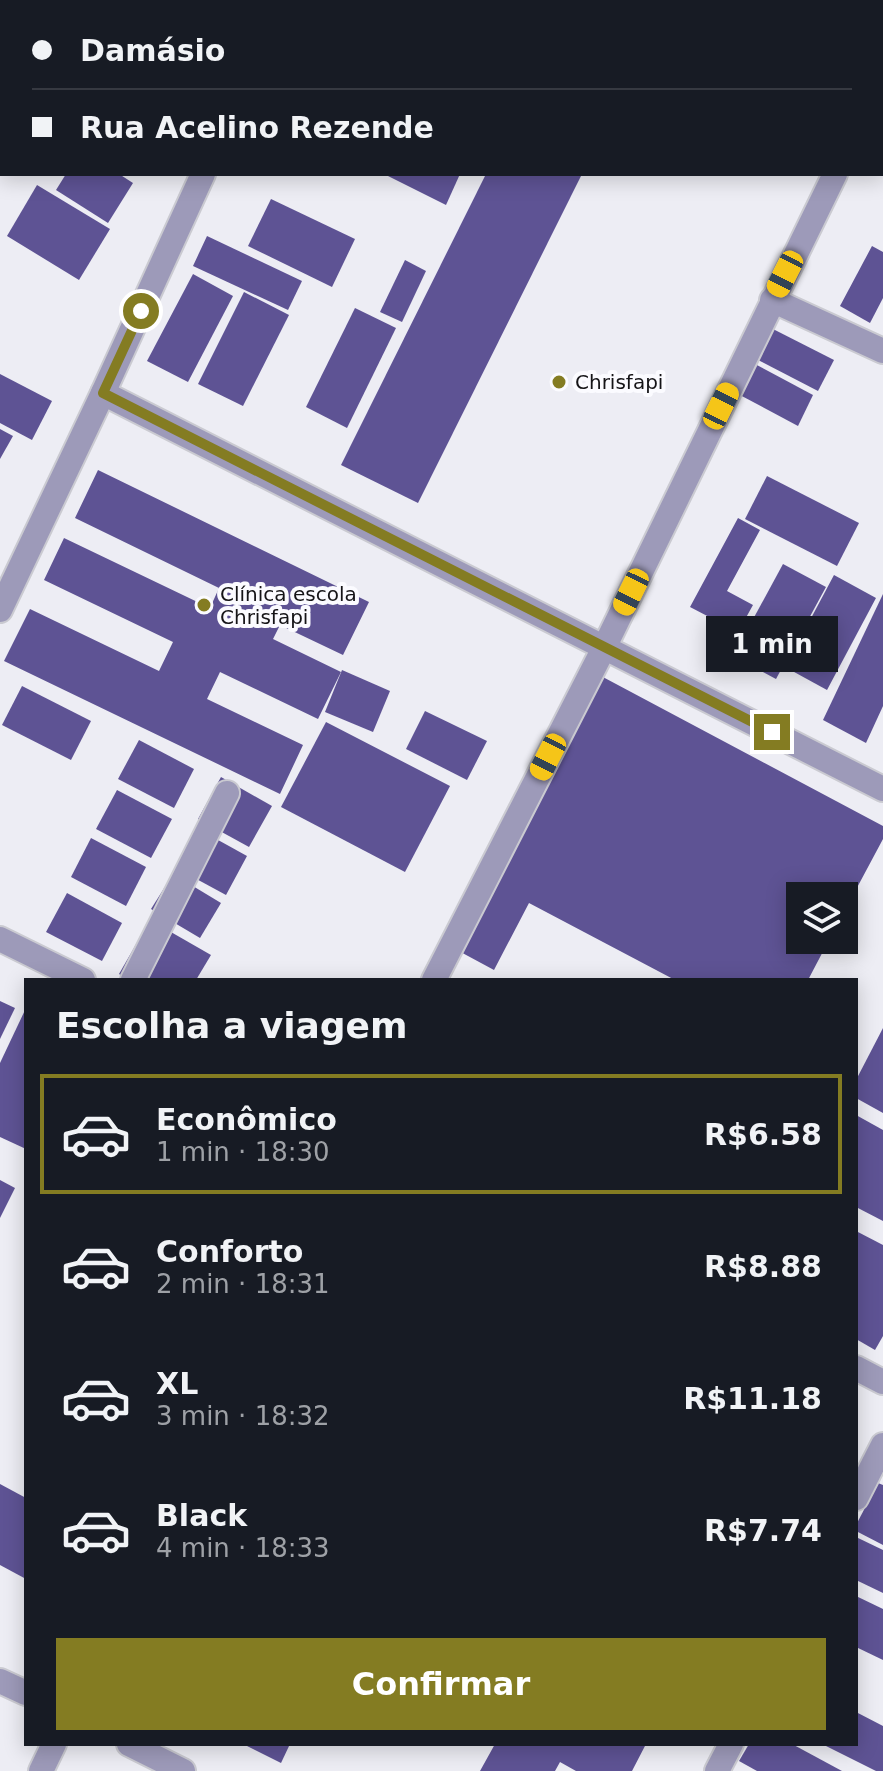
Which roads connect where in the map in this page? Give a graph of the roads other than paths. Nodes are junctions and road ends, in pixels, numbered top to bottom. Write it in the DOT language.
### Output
graph roads {
  1 [pos="202,176"];
  2 [pos="834,176"];
  3 [pos="772,300"];
  4 [pos="883,351"];
  5 [pos="103,393"];
  6 [pos="0,610"];
  7 [pos="605,646"];
  8 [pos="883,789"];
  9 [pos="227,793"];
  10 [pos="0,939"];
  11 [pos="79,978"];
  12 [pos="134,978"];
  13 [pos="435,978"];
  14 [pos="858,1369"];
  15 [pos="883,1382"];
  16 [pos="883,1445"];
  17 [pos="858,1494"];
  18 [pos="0,1681"];
  19 [pos="24,1692"];
  20 [pos="53,1746"];
  21 [pos="133,1746"];
  22 [pos="730,1746"];
  23 [pos="41,1771"];
  24 [pos="183,1771"];
  25 [pos="717,1771"];
  1 -- 5 [label="street"];
  2 -- 3 [label="street"];
  3 -- 4 [label="street"];
  3 -- 7 [label="street"];
  5 -- 6 [label="street"];
  5 -- 7 [label="street"];
  7 -- 8 [label="street"];
  7 -- 13 [label="street"];
  9 -- 12 [label="street"];
  10 -- 11 [label="street"];
  14 -- 15 [label="street"];
  16 -- 17 [label="street"];
  18 -- 19 [label="street"];
  20 -- 23 [label="street"];
  21 -- 24 [label="street"];
  22 -- 25 [label="street"];
}
